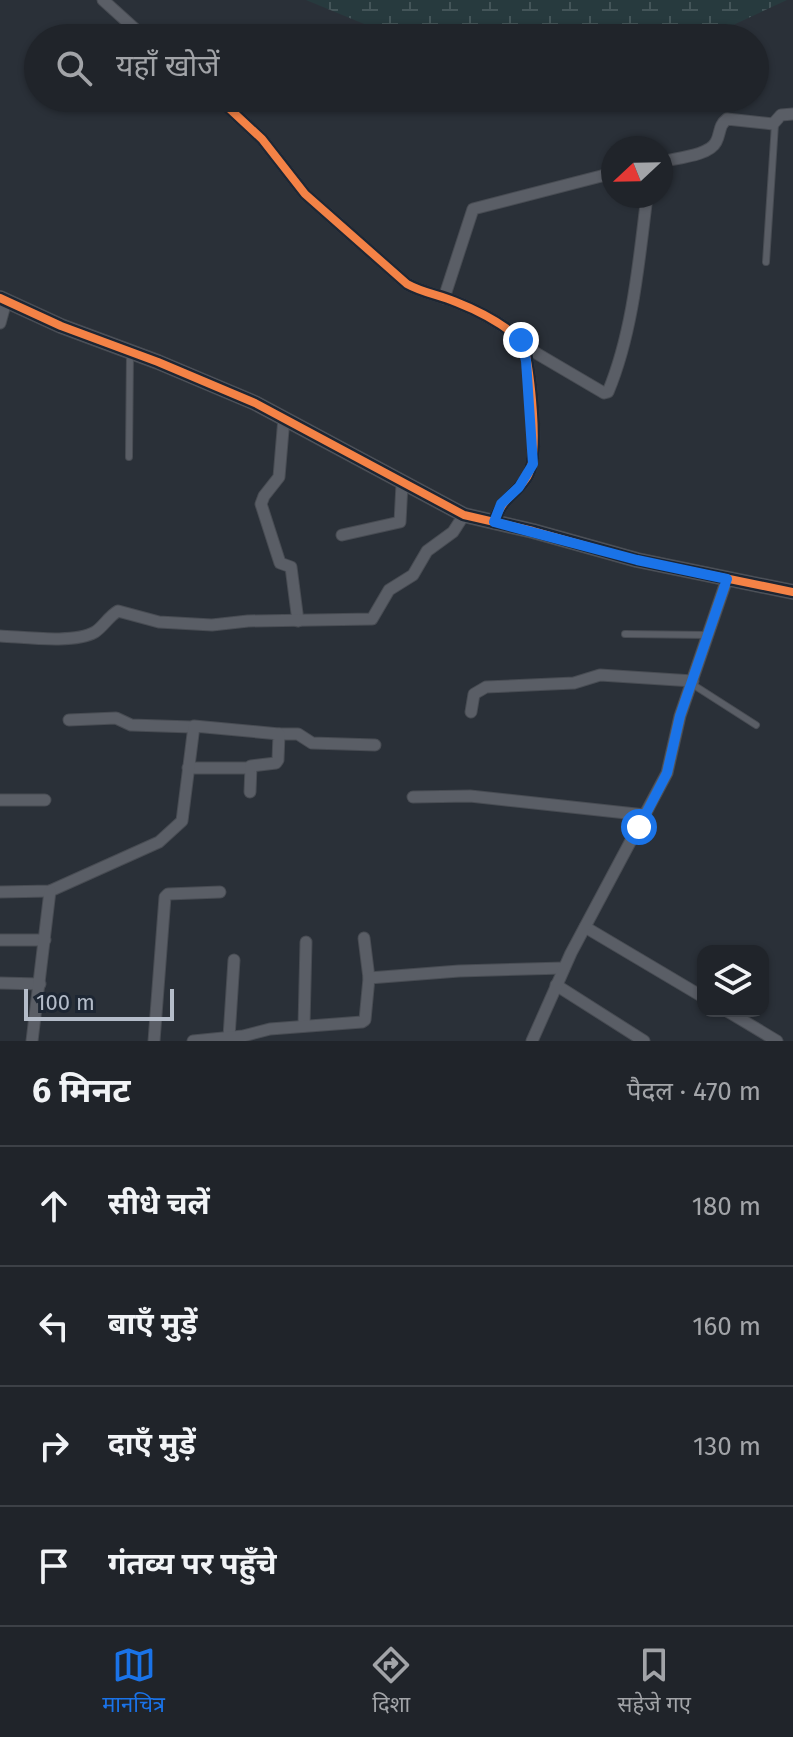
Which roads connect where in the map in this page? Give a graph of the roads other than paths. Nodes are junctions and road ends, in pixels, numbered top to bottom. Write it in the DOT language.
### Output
graph roads {
  1 [pos="103,0"];
  2 [pos="130,24"];
  3 [pos="233,112"];
  4 [pos="793,114"];
  5 [pos="775,124"];
  6 [pos="673,159"];
  7 [pos="601,176"];
  8 [pos="645,208"];
  9 [pos="766,262"];
  10 [pos="444,298"];
  11 [pos="3,300"];
  12 [pos="0,323"];
  13 [pos="524,346"];
  14 [pos="130,352"];
  15 [pos="284,418"];
  16 [pos="129,457"];
  17 [pos="402,484"];
  18 [pos="464,515"];
  19 [pos="494,522"];
  20 [pos="342,535"];
  21 [pos="727,579"];
  22 [pos="793,592"];
  23 [pos="298,621"];
  24 [pos="625,634"];
  25 [pos="708,635"];
  26 [pos="0,636"];
  27 [pos="692,683"];
  28 [pos="471,712"];
  29 [pos="69,720"];
  30 [pos="756,725"];
  31 [pos="192,727"];
  32 [pos="279,734"];
  33 [pos="375,745"];
  34 [pos="188,768"];
  35 [pos="250,768"];
  36 [pos="250,792"];
  37 [pos="413,797"];
  38 [pos="0,800"];
  39 [pos="45,800"];
  40 [pos="645,815"];
  41 [pos="50,891"];
  42 [pos="0,892"];
  43 [pos="220,892"];
  44 [pos="585,927"];
  45 [pos="364,938"];
  46 [pos="0,940"];
  47 [pos="45,940"];
  48 [pos="306,942"];
  49 [pos="234,960"];
  50 [pos="564,968"];
  51 [pos="369,978"];
  52 [pos="0,983"];
  53 [pos="40,984"];
  54 [pos="556,985"];
  55 [pos="697,993"];
  56 [pos="737,1017"];
  57 [pos="304,1026"];
  58 [pos="229,1037"];
  59 [pos="32,1041"];
  60 [pos="154,1041"];
  61 [pos="193,1041"];
  62 [pos="533,1041"];
  63 [pos="644,1041"];
  64 [pos="777,1041"];
  1 -- 2 [label="street"];
  3 -- 10 [label="street"];
  4 -- 5 [label="street"];
  5 -- 6 [label="street"];
  5 -- 9 [label="lane"];
  7 -- 10 [label="street"];
  8 -- 13 [label="street"];
  10 -- 13 [label="street"];
  11 -- 12 [label="street"];
  11 -- 14 [label="street"];
  13 -- 19 [label="street"];
  14 -- 15 [label="street"];
  14 -- 16 [label="lane"];
  15 -- 17 [label="street"];
  15 -- 23 [label="street"];
  17 -- 18 [label="street"];
  17 -- 20 [label="street"];
  18 -- 19 [label="street"];
  18 -- 23 [label="street"];
  19 -- 21 [label="street"];
  21 -- 22 [label="street"];
  21 -- 25 [label="street"];
  23 -- 26 [label="street"];
  24 -- 25 [label="lane"];
  25 -- 27 [label="street"];
  27 -- 28 [label="street"];
  27 -- 30 [label="lane"];
  27 -- 40 [label="street"];
  29 -- 31 [label="street"];
  31 -- 32 [label="street"];
  31 -- 34 [label="street"];
  32 -- 33 [label="street"];
  32 -- 35 [label="street"];
  34 -- 35 [label="street"];
  34 -- 41 [label="street"];
  35 -- 36 [label="street"];
  37 -- 40 [label="street"];
  38 -- 39 [label="street"];
  40 -- 44 [label="street"];
  41 -- 42 [label="street"];
  41 -- 47 [label="street"];
  43 -- 60 [label="street"];
  44 -- 50 [label="street"];
  44 -- 55 [label="street"];
  45 -- 51 [label="street"];
  46 -- 47 [label="street"];
  47 -- 53 [label="street"];
  48 -- 57 [label="street"];
  49 -- 58 [label="street"];
  50 -- 51 [label="street"];
  50 -- 54 [label="street"];
  51 -- 57 [label="street"];
  52 -- 53 [label="street"];
  53 -- 59 [label="street"];
  54 -- 62 [label="street"];
  54 -- 63 [label="street"];
  56 -- 64 [label="street"];
  57 -- 58 [label="street"];
  58 -- 61 [label="street"];
}
